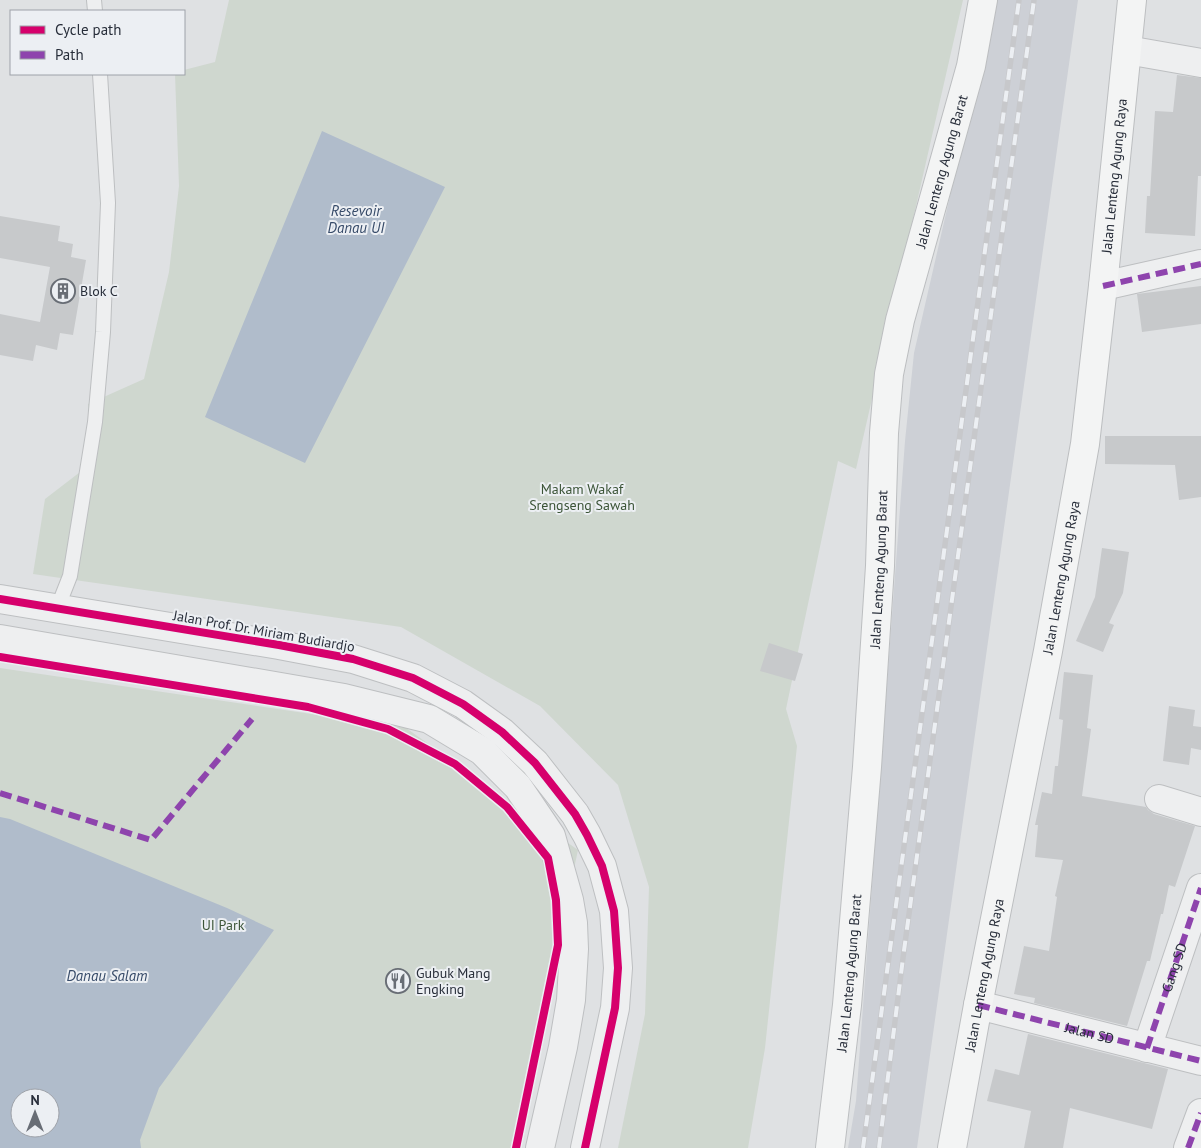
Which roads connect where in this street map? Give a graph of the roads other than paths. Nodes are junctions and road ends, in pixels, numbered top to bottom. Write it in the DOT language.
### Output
graph roads {
  1 [pos="983,0"];
  2 [pos="1132,0"];
  3 [pos="1127,50"];
  4 [pos="1201,63"];
  5 [pos="100,75"];
  6 [pos="1201,264"];
  7 [pos="1103,286"];
  8 [pos="0,599"];
  9 [pos="57,609"];
  10 [pos="105,617"];
  11 [pos="0,639"];
  12 [pos="98,655"];
  13 [pos="1159,799"];
  14 [pos="1201,812"];
  15 [pos="1201,888"];
  16 [pos="978,1005"];
  17 [pos="1147,1048"];
  18 [pos="1201,1061"];
  19 [pos="1201,1113"];
  20 [pos="540,1148"];
  21 [pos="585,1148"];
  22 [pos="830,1148"];
  23 [pos="952,1148"];
  24 [pos="1188,1148"];
  1 -- 22 [label="main road, Jalan Lenteng Agung Barat"];
  2 -- 3 [label="main road, Jalan Lenteng Agung Raya"];
  3 -- 4 [label="street"];
  3 -- 7 [label="main road, Jalan Lenteng Agung Raya"];
  5 -- 9 [label="lane"];
  6 -- 7 [label="street"];
  7 -- 16 [label="main road, Jalan Lenteng Agung Raya"];
  8 -- 9 [label="street, Jalan Prof. Dr. Miriam Budiardjo"];
  9 -- 10 [label="street, Jalan Prof. Dr. Miriam Budiardjo"];
  10 -- 12 [label="street"];
  10 -- 21 [label="street, Jalan Prof. Dr. Miriam Budiardjo"];
  11 -- 12 [label="street"];
  12 -- 20 [label="street"];
  13 -- 14 [label="street"];
  15 -- 17 [label="street, Gang SD"];
  16 -- 17 [label="street, Jalan SD"];
  16 -- 23 [label="main road, Jalan Lenteng Agung Raya"];
  17 -- 18 [label="street, Jalan SD"];
  19 -- 24 [label="street"];
}
